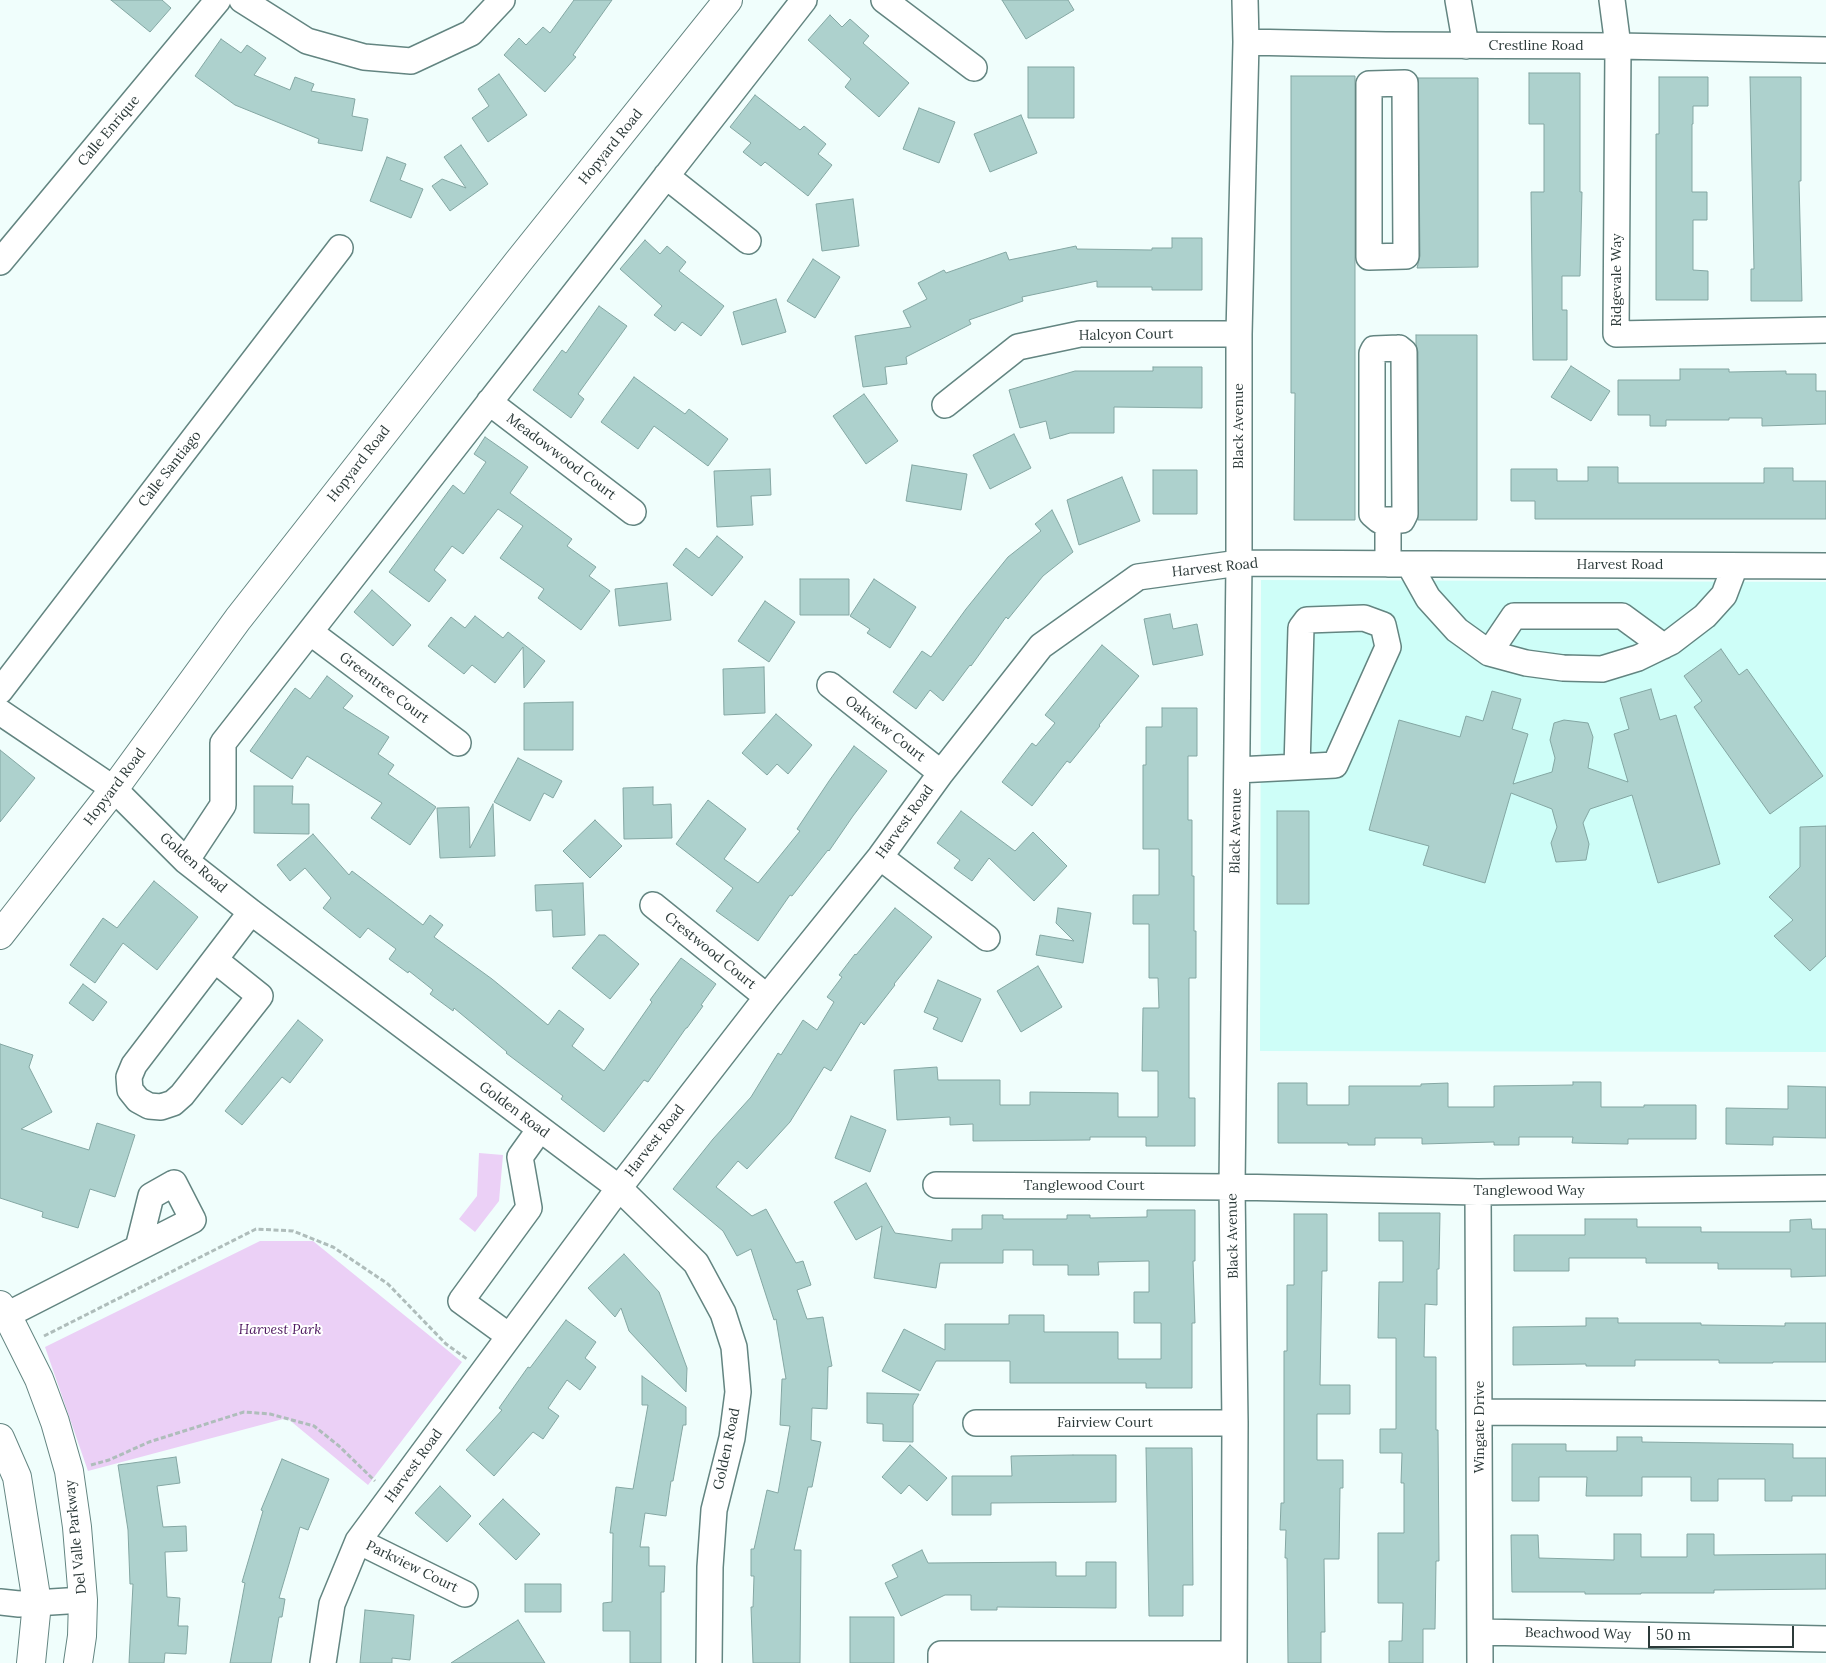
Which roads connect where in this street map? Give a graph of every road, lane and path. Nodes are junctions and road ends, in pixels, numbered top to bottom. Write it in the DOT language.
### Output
graph roads {
  1 [pos="218,0"];
  2 [pos="242,0"];
  3 [pos="502,0"];
  4 [pos="728,0"];
  5 [pos="804,0"];
  6 [pos="884,0"];
  7 [pos="1245,0"];
  8 [pos="1458,0"];
  9 [pos="1612,0"];
  10 [pos="1246,42"];
  11 [pos="1386,45"];
  12 [pos="1466,46"];
  13 [pos="1618,46"];
  14 [pos="1826,50"];
  15 [pos="974,68"];
  16 [pos="1386,84"];
  17 [pos="666,176"];
  18 [pos="748,241"];
  19 [pos="340,248"];
  20 [pos="0,262"];
  21 [pos="1826,330"];
  22 [pos="1239,334"];
  23 [pos="489,402"];
  24 [pos="945,405"];
  25 [pos="633,512"];
  26 [pos="1388,520"];
  27 [pos="1239,563"];
  28 [pos="1398,564"];
  29 [pos="1735,566"];
  30 [pos="1826,566"];
  31 [pos="310,632"];
  32 [pos="1663,646"];
  33 [pos="1489,652"];
  34 [pos="830,685"];
  35 [pos="0,691"];
  36 [pos="0,712"];
  37 [pos="458,743"];
  38 [pos="1297,768"];
  39 [pos="1237,770"];
  40 [pos="941,773"];
  41 [pos="114,789"];
  42 [pos="880,857"];
  43 [pos="186,861"];
  44 [pos="653,905"];
  45 [pos="251,912"];
  46 [pos="0,936"];
  47 [pos="987,938"];
  48 [pos="215,960"];
  49 [pos="767,997"];
  50 [pos="540,1129"];
  51 [pos="936,1185"];
  52 [pos="1232,1187"];
  53 [pos="619,1188"];
  54 [pos="1826,1188"];
  55 [pos="1478,1192"];
  56 [pos="138,1248"];
  57 [pos="4,1310"];
  58 [pos="509,1336"];
  59 [pos="24,1348"];
  60 [pos="484,1371"];
  61 [pos="1480,1412"];
  62 [pos="1826,1414"];
  63 [pos="976,1423"];
  64 [pos="1235,1423"];
  65 [pos="0,1438"];
  66 [pos="69,1471"];
  67 [pos="392,1495"];
  68 [pos="358,1541"];
  69 [pos="465,1594"];
  70 [pos="83,1600"];
  71 [pos="0,1602"];
  72 [pos="37,1602"];
  73 [pos="1480,1632"];
  74 [pos="1826,1639"];
  75 [pos="1234,1659"];
  76 [pos="30,1663"];
  77 [pos="78,1663"];
  78 [pos="324,1663"];
  79 [pos="709,1663"];
  80 [pos="941,1663"];
  81 [pos="1480,1663"];
  1 -- 20 [label="street, Calle Enrique"];
  2 -- 3 [label="street"];
  4 -- 41 [label="main road, Hopyard Road"];
  5 -- 17 [label="street"];
  6 -- 15 [label="street"];
  7 -- 10 [label="street, Black Avenue"];
  8 -- 12 [label="street"];
  9 -- 13 [label="street"];
  10 -- 11 [label="street, Crestline Road"];
  10 -- 22 [label="street, Black Avenue"];
  11 -- 12 [label="street, Crestline Road"];
  11 -- 16 [label="street"];
  12 -- 13 [label="street, Crestline Road"];
  13 -- 14 [label="street, Crestline Road"];
  13 -- 21 [label="street, Ridgevale Way"];
  16 -- 16 [label="street"];
  17 -- 18 [label="street"];
  17 -- 23 [label="street"];
  19 -- 35 [label="street, Calle Santiago"];
  22 -- 24 [label="street, Halcyon Court"];
  22 -- 27 [label="street, Black Avenue"];
  23 -- 25 [label="street, Meadowwood Court"];
  23 -- 31 [label="street"];
  26 -- 26 [label="street"];
  26 -- 28 [label="street"];
  27 -- 28 [label="street, Harvest Road"];
  27 -- 39 [label="street, Black Avenue"];
  27 -- 40 [label="street, Harvest Road"];
  28 -- 29 [label="street, Harvest Road"];
  28 -- 33 [label="street"];
  29 -- 30 [label="street, Harvest Road"];
  29 -- 32 [label="street"];
  31 -- 37 [label="street, Greentree Court"];
  31 -- 43 [label="street"];
  32 -- 33 [label="street"];
  32 -- 33 [label="street"];
  34 -- 40 [label="street, Oakview Court"];
  36 -- 41 [label="street, Golden Road"];
  38 -- 38 [label="street"];
  38 -- 39 [label="street"];
  39 -- 52 [label="street, Black Avenue"];
  40 -- 42 [label="street, Harvest Road"];
  41 -- 43 [label="street, Golden Road"];
  41 -- 46 [label="main road, Hopyard Road"];
  42 -- 47 [label="street"];
  42 -- 49 [label="street, Harvest Road"];
  43 -- 45 [label="street, Golden Road"];
  44 -- 49 [label="street, Crestwood Court"];
  45 -- 48 [label="street"];
  45 -- 50 [label="street, Golden Road"];
  48 -- 48 [label="street"];
  49 -- 53 [label="street, Harvest Road"];
  50 -- 53 [label="street, Golden Road"];
  50 -- 58 [label="street"];
  51 -- 52 [label="street, Tanglewood Court"];
  52 -- 55 [label="street, Tanglewood Way"];
  52 -- 64 [label="street, Black Avenue"];
  53 -- 58 [label="street, Harvest Road"];
  53 -- 79 [label="street, Golden Road"];
  54 -- 55 [label="street, Tanglewood Way"];
  55 -- 61 [label="street, Wingate Drive"];
  56 -- 57 [label="street"];
  57 -- 59 [label="main road, Del Valle Parkway"];
  58 -- 60 [label="street, Harvest Road"];
  59 -- 60 [label="path"];
  59 -- 66 [label="main road, Del Valle Parkway"];
  60 -- 67 [label="street, Harvest Road"];
  61 -- 62 [label="street"];
  61 -- 73 [label="street, Wingate Drive"];
  63 -- 64 [label="street, Fairview Court"];
  64 -- 75 [label="street, Black Avenue"];
  65 -- 72 [label="main road"];
  66 -- 67 [label="path"];
  66 -- 70 [label="main road, Del Valle Parkway"];
  67 -- 68 [label="street, Harvest Road"];
  68 -- 69 [label="street, Parkview Court"];
  68 -- 78 [label="street, Harvest Road"];
  70 -- 72 [label="street"];
  70 -- 77 [label="main road, Del Valle Parkway"];
  71 -- 72 [label="street"];
  72 -- 76 [label="main road"];
  73 -- 74 [label="street, Beachwood Way"];
  73 -- 81 [label="street, Wingate Drive"];
  75 -- 80 [label="street"];
}
